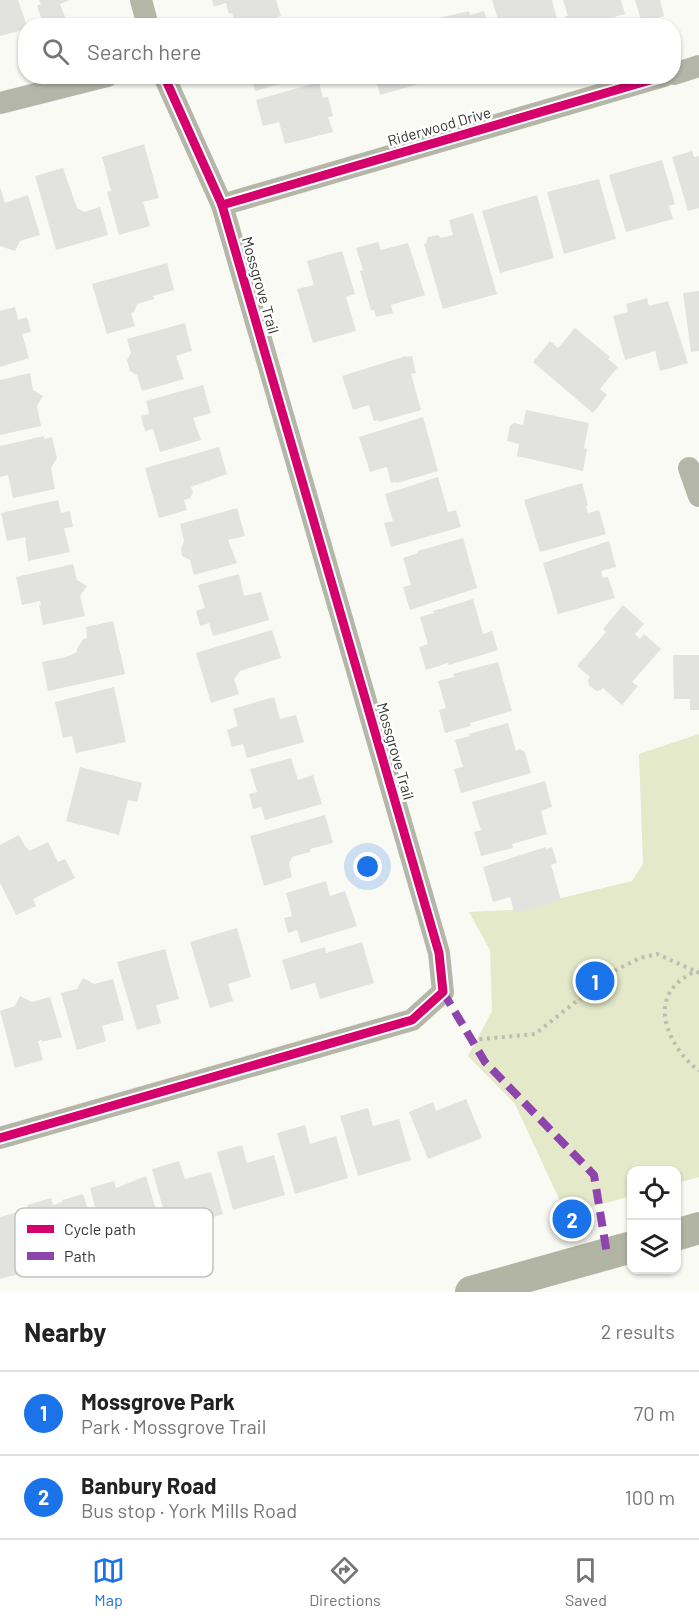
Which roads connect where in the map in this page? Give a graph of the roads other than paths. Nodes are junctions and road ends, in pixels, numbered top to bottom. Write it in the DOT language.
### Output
graph roads {
  1 [pos="141,0"];
  2 [pos="146,18"];
  3 [pos="699,66"];
  4 [pos="681,72"];
  5 [pos="76,84"];
  6 [pos="168,84"];
  7 [pos="637,84"];
  8 [pos="0,103"];
  9 [pos="222,205"];
  10 [pos="689,468"];
  11 [pos="699,496"];
  12 [pos="0,1138"];
  13 [pos="699,1228"];
  14 [pos="681,1233"];
  15 [pos="627,1249"];
  16 [pos="509,1287"];
  17 [pos="471,1292"];
  1 -- 2 [label="street"];
  3 -- 4 [label="street"];
  5 -- 8 [label="street"];
  6 -- 9 [label="street, Mossgrove Trail"];
  7 -- 9 [label="street, Riderwood Drive"];
  9 -- 12 [label="street, Mossgrove Trail"];
  10 -- 11 [label="street"];
  13 -- 14 [label="main road"];
  15 -- 16 [label="main road"];
  16 -- 17 [label="main road"];
}
